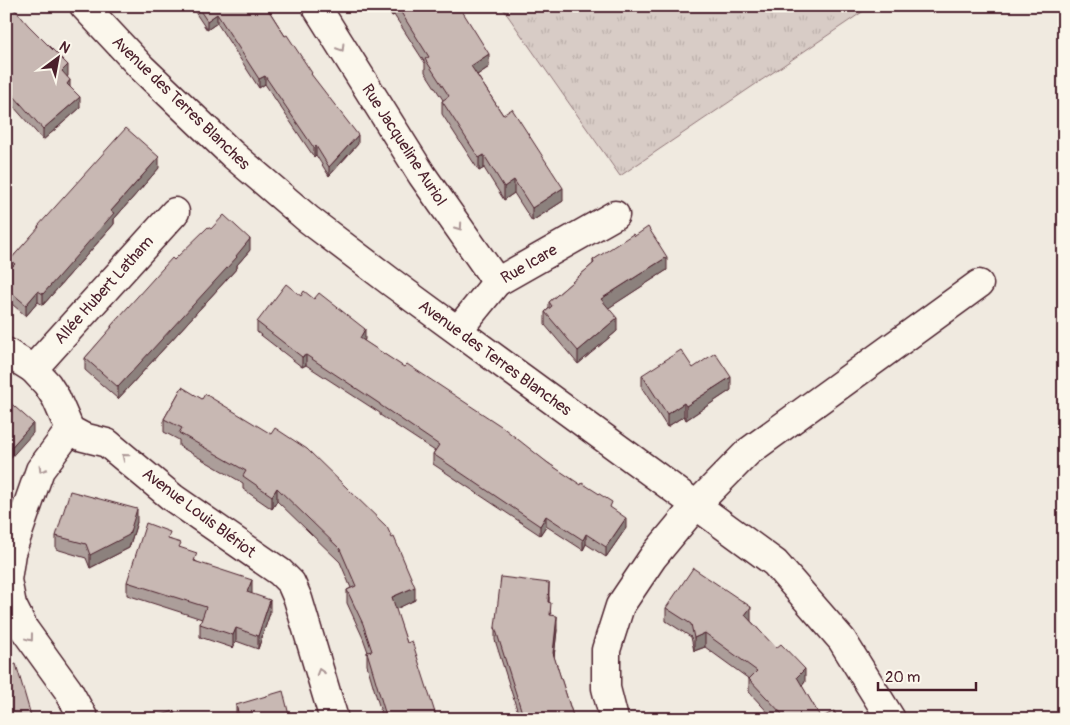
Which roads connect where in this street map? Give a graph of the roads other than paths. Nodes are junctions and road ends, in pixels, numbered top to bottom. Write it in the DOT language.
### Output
graph roads {
  1 [pos="84,6"];
  2 [pos="316,6"];
  3 [pos="175,212"];
  4 [pos="615,215"];
  5 [pos="497,282"];
  6 [pos="979,284"];
  7 [pos="458,330"];
  8 [pos="6,352"];
  9 [pos="33,369"];
  10 [pos="70,430"];
  11 [pos="696,505"];
  12 [pos="84,719"];
  13 [pos="334,719"];
  14 [pos="614,719"];
  15 [pos="891,719"];
  1 -- 7 [label="street, Avenue des Terres Blanches"];
  2 -- 5 [label="street, Rue Jacqueline Auriol, one-way"];
  3 -- 9 [label="street, Allée Hubert Latham"];
  4 -- 5 [label="street, Rue Icare"];
  5 -- 7 [label="street, Rue Icare"];
  6 -- 11 [label="street"];
  7 -- 11 [label="street, Avenue des Terres Blanches"];
  8 -- 9 [label="street"];
  9 -- 10 [label="street"];
  10 -- 12 [label="street, one-way"];
  13 -- 10 [label="street, Avenue Louis Blériot, one-way"];
  11 -- 14 [label="street"];
  11 -- 15 [label="street, Avenue des Terres Blanches"];
}
